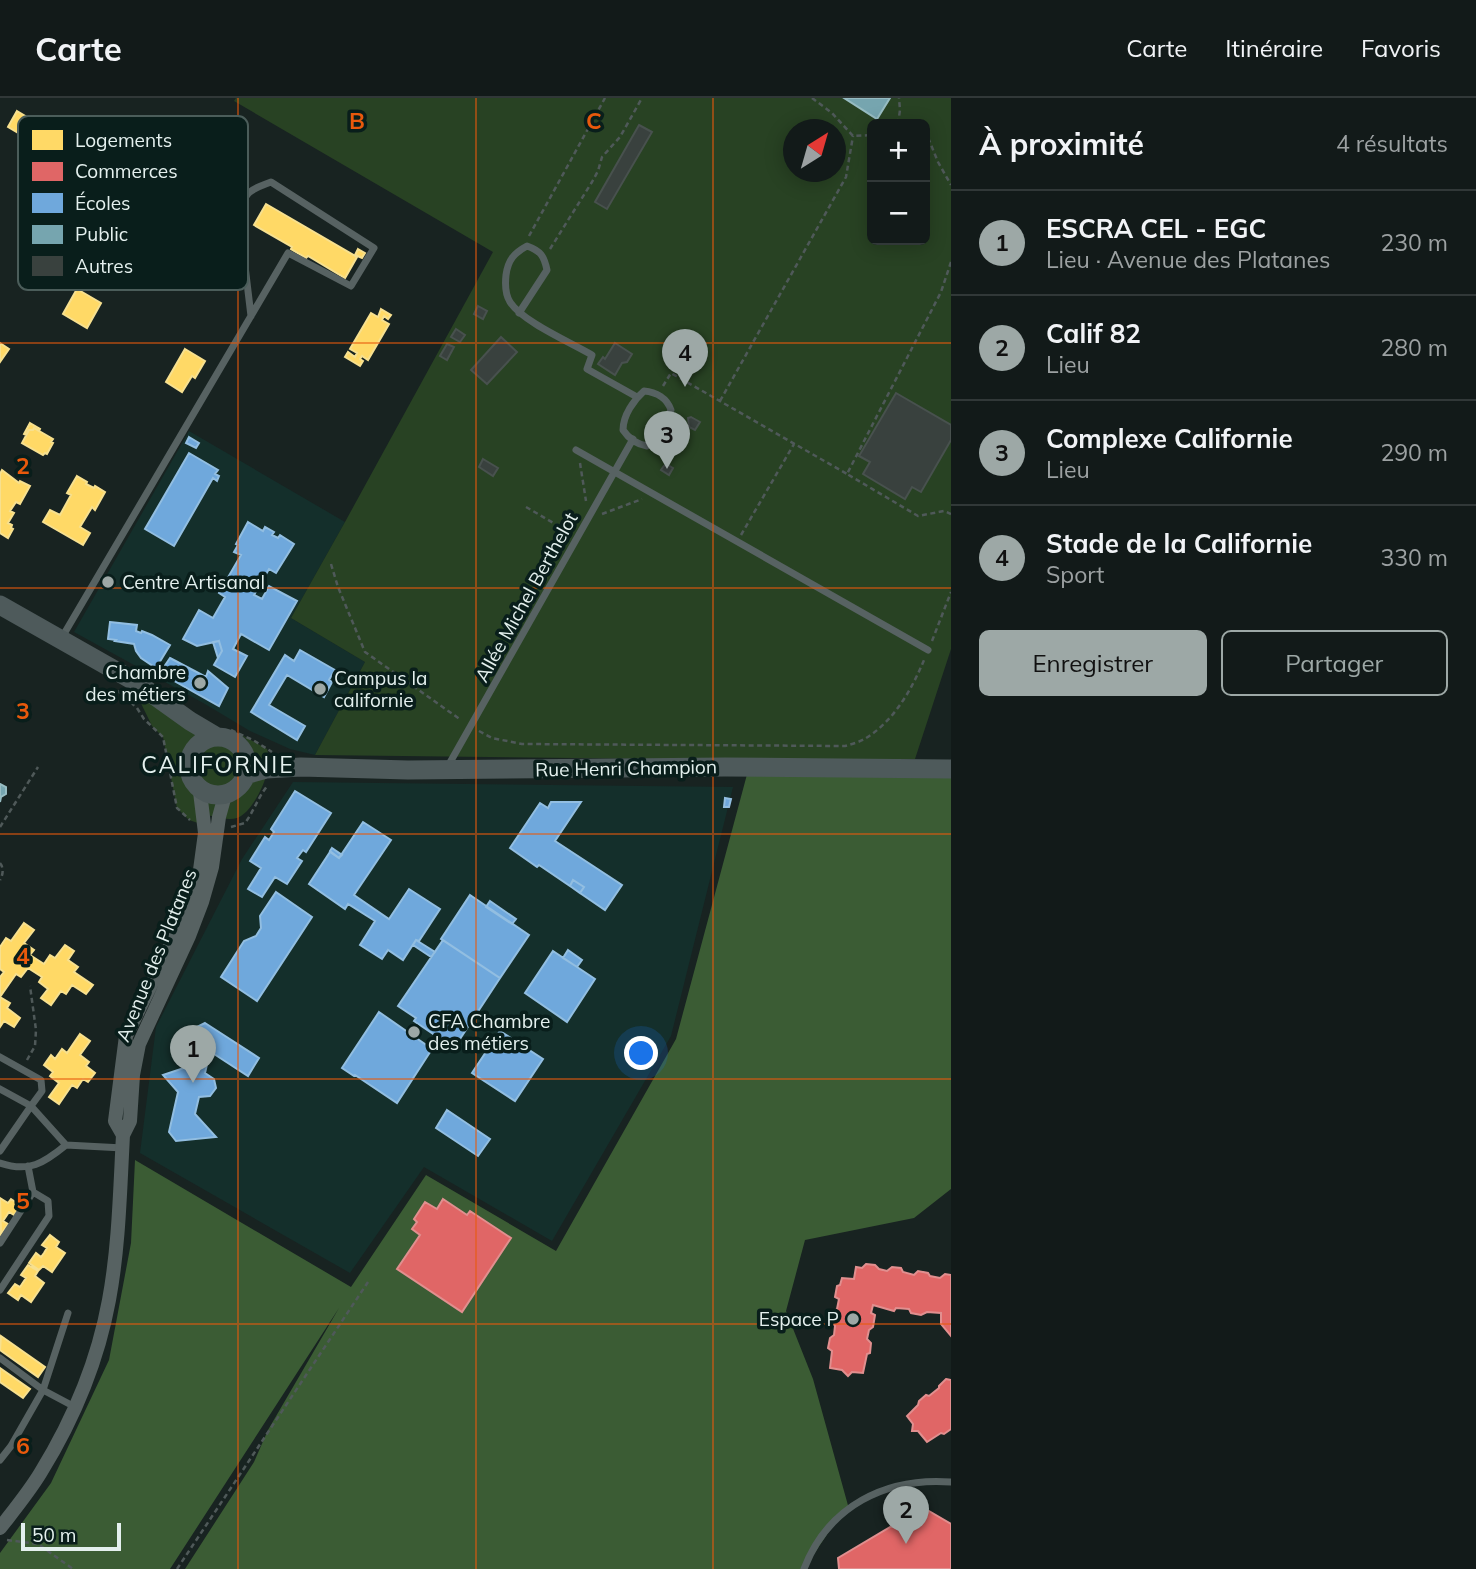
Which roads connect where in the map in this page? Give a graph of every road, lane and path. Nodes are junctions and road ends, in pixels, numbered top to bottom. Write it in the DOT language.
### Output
graph roads {
  1 [pos="605,98"];
  2 [pos="642,98"];
  3 [pos="812,98"];
  4 [pos="899,98"];
  5 [pos="899,119"];
  6 [pos="867,135"];
  7 [pos="853,136"];
  8 [pos="930,142"];
  9 [pos="951,185"];
  10 [pos="248,192"];
  11 [pos="527,246"];
  12 [pos="544,258"];
  13 [pos="951,262"];
  14 [pos="248,290"];
  15 [pos="519,313"];
  16 [pos="251,316"];
  17 [pos="658,395"];
  18 [pos="636,397"];
  19 [pos="720,401"];
  20 [pos="633,440"];
  21 [pos="794,444"];
  22 [pos="576,450"];
  23 [pos="615,472"];
  24 [pos="847,474"];
  25 [pos="526,507"];
  26 [pos="951,514"];
  27 [pos="578,537"];
  28 [pos="737,541"];
  29 [pos="331,564"];
  30 [pos="951,592"];
  31 [pos="0,605"];
  32 [pos="60,640"];
  33 [pos="928,650"];
  34 [pos="115,689"];
  35 [pos="159,698"];
  36 [pos="471,727"];
  37 [pos="217,737"];
  38 [pos="241,749"];
  39 [pos="192,752"];
  40 [pos="38,767"];
  41 [pos="301,767"];
  42 [pos="951,769"];
  43 [pos="446,770"];
  44 [pos="245,775"];
  45 [pos="273,778"];
  46 [pos="197,786"];
  47 [pos="230,792"];
  48 [pos="211,825"];
  49 [pos="0,827"];
  50 [pos="0,863"];
  51 [pos="0,880"];
  52 [pos="30,986"];
  53 [pos="0,1057"];
  54 [pos="22,1069"];
  55 [pos="0,1089"];
  56 [pos="31,1106"];
  57 [pos="123,1142"];
  58 [pos="66,1145"];
  59 [pos="0,1151"];
  60 [pos="0,1163"];
  61 [pos="29,1166"];
  62 [pos="33,1192"];
  63 [pos="0,1242"];
  64 [pos="368,1282"];
  65 [pos="0,1290"];
  66 [pos="68,1313"];
  67 [pos="0,1358"];
  68 [pos="43,1390"];
  69 [pos="75,1407"];
  70 [pos="0,1460"];
  71 [pos="951,1482"];
  72 [pos="0,1528"];
  73 [pos="0,1539"];
  74 [pos="73,1569"];
  75 [pos="177,1569"];
  76 [pos="804,1569"];
  1 -- 11 [label="path"];
  2 -- 12 [label="path"];
  3 -- 7 [label="path"];
  4 -- 5 [label="path"];
  6 -- 7 [label="path"];
  7 -- 19 [label="path"];
  8 -- 9 [label="path"];
  10 -- 16 [label="lane"];
  11 -- 12 [label="lane"];
  11 -- 15 [label="lane"];
  12 -- 15 [label="lane"];
  13 -- 24 [label="path"];
  14 -- 16 [label="lane"];
  15 -- 18 [label="lane"];
  16 -- 32 [label="lane"];
  17 -- 18 [label="lane"];
  17 -- 19 [label="path"];
  17 -- 20 [label="lane"];
  18 -- 20 [label="lane"];
  19 -- 21 [label="path"];
  20 -- 23 [label="lane, Allée Michel Berthelot"];
  21 -- 24 [label="path"];
  21 -- 28 [label="path"];
  22 -- 23 [label="lane"];
  23 -- 27 [label="lane, Allée Michel Berthelot"];
  23 -- 28 [label="lane"];
  24 -- 26 [label="path"];
  25 -- 27 [label="path"];
  27 -- 36 [label="lane, Allée Michel Berthelot"];
  28 -- 33 [label="lane"];
  29 -- 36 [label="path"];
  30 -- 33 [label="path"];
  31 -- 32 [label="street"];
  32 -- 35 [label="street"];
  33 -- 36 [label="path"];
  34 -- 48 [label="path"];
  35 -- 37 [label="street"];
  35 -- 39 [label="street"];
  36 -- 43 [label="lane, Allée Michel Berthelot"];
  37 -- 38 [label="street"];
  37 -- 39 [label="street"];
  38 -- 41 [label="street, Rue Henri Champion"];
  38 -- 44 [label="street"];
  39 -- 46 [label="street"];
  40 -- 49 [label="path"];
  41 -- 43 [label="street, Rue Henri Champion"];
  41 -- 44 [label="street, Rue Henri Champion"];
  42 -- 43 [label="street, Rue Henri Champion"];
  44 -- 47 [label="street"];
  45 -- 48 [label="path"];
  46 -- 47 [label="street"];
  46 -- 48 [label="street, Avenue des Platanes"];
  47 -- 48 [label="street, Avenue des Platanes"];
  48 -- 57 [label="street, Avenue des Platanes"];
  50 -- 51 [label="path"];
  52 -- 54 [label="path"];
  53 -- 54 [label="lane"];
  54 -- 56 [label="lane"];
  55 -- 56 [label="lane"];
  56 -- 58 [label="lane"];
  56 -- 59 [label="lane"];
  57 -- 58 [label="lane"];
  57 -- 69 [label="street, Avenue des Platanes"];
  58 -- 61 [label="lane"];
  60 -- 61 [label="lane"];
  61 -- 62 [label="lane"];
  62 -- 63 [label="lane"];
  62 -- 65 [label="lane"];
  64 -- 75 [label="path"];
  66 -- 68 [label="lane"];
  67 -- 68 [label="lane"];
  68 -- 69 [label="lane"];
  68 -- 70 [label="lane"];
  69 -- 72 [label="street, Avenue des Platanes"];
  71 -- 76 [label="lane"];
  73 -- 74 [label="path"];
}
